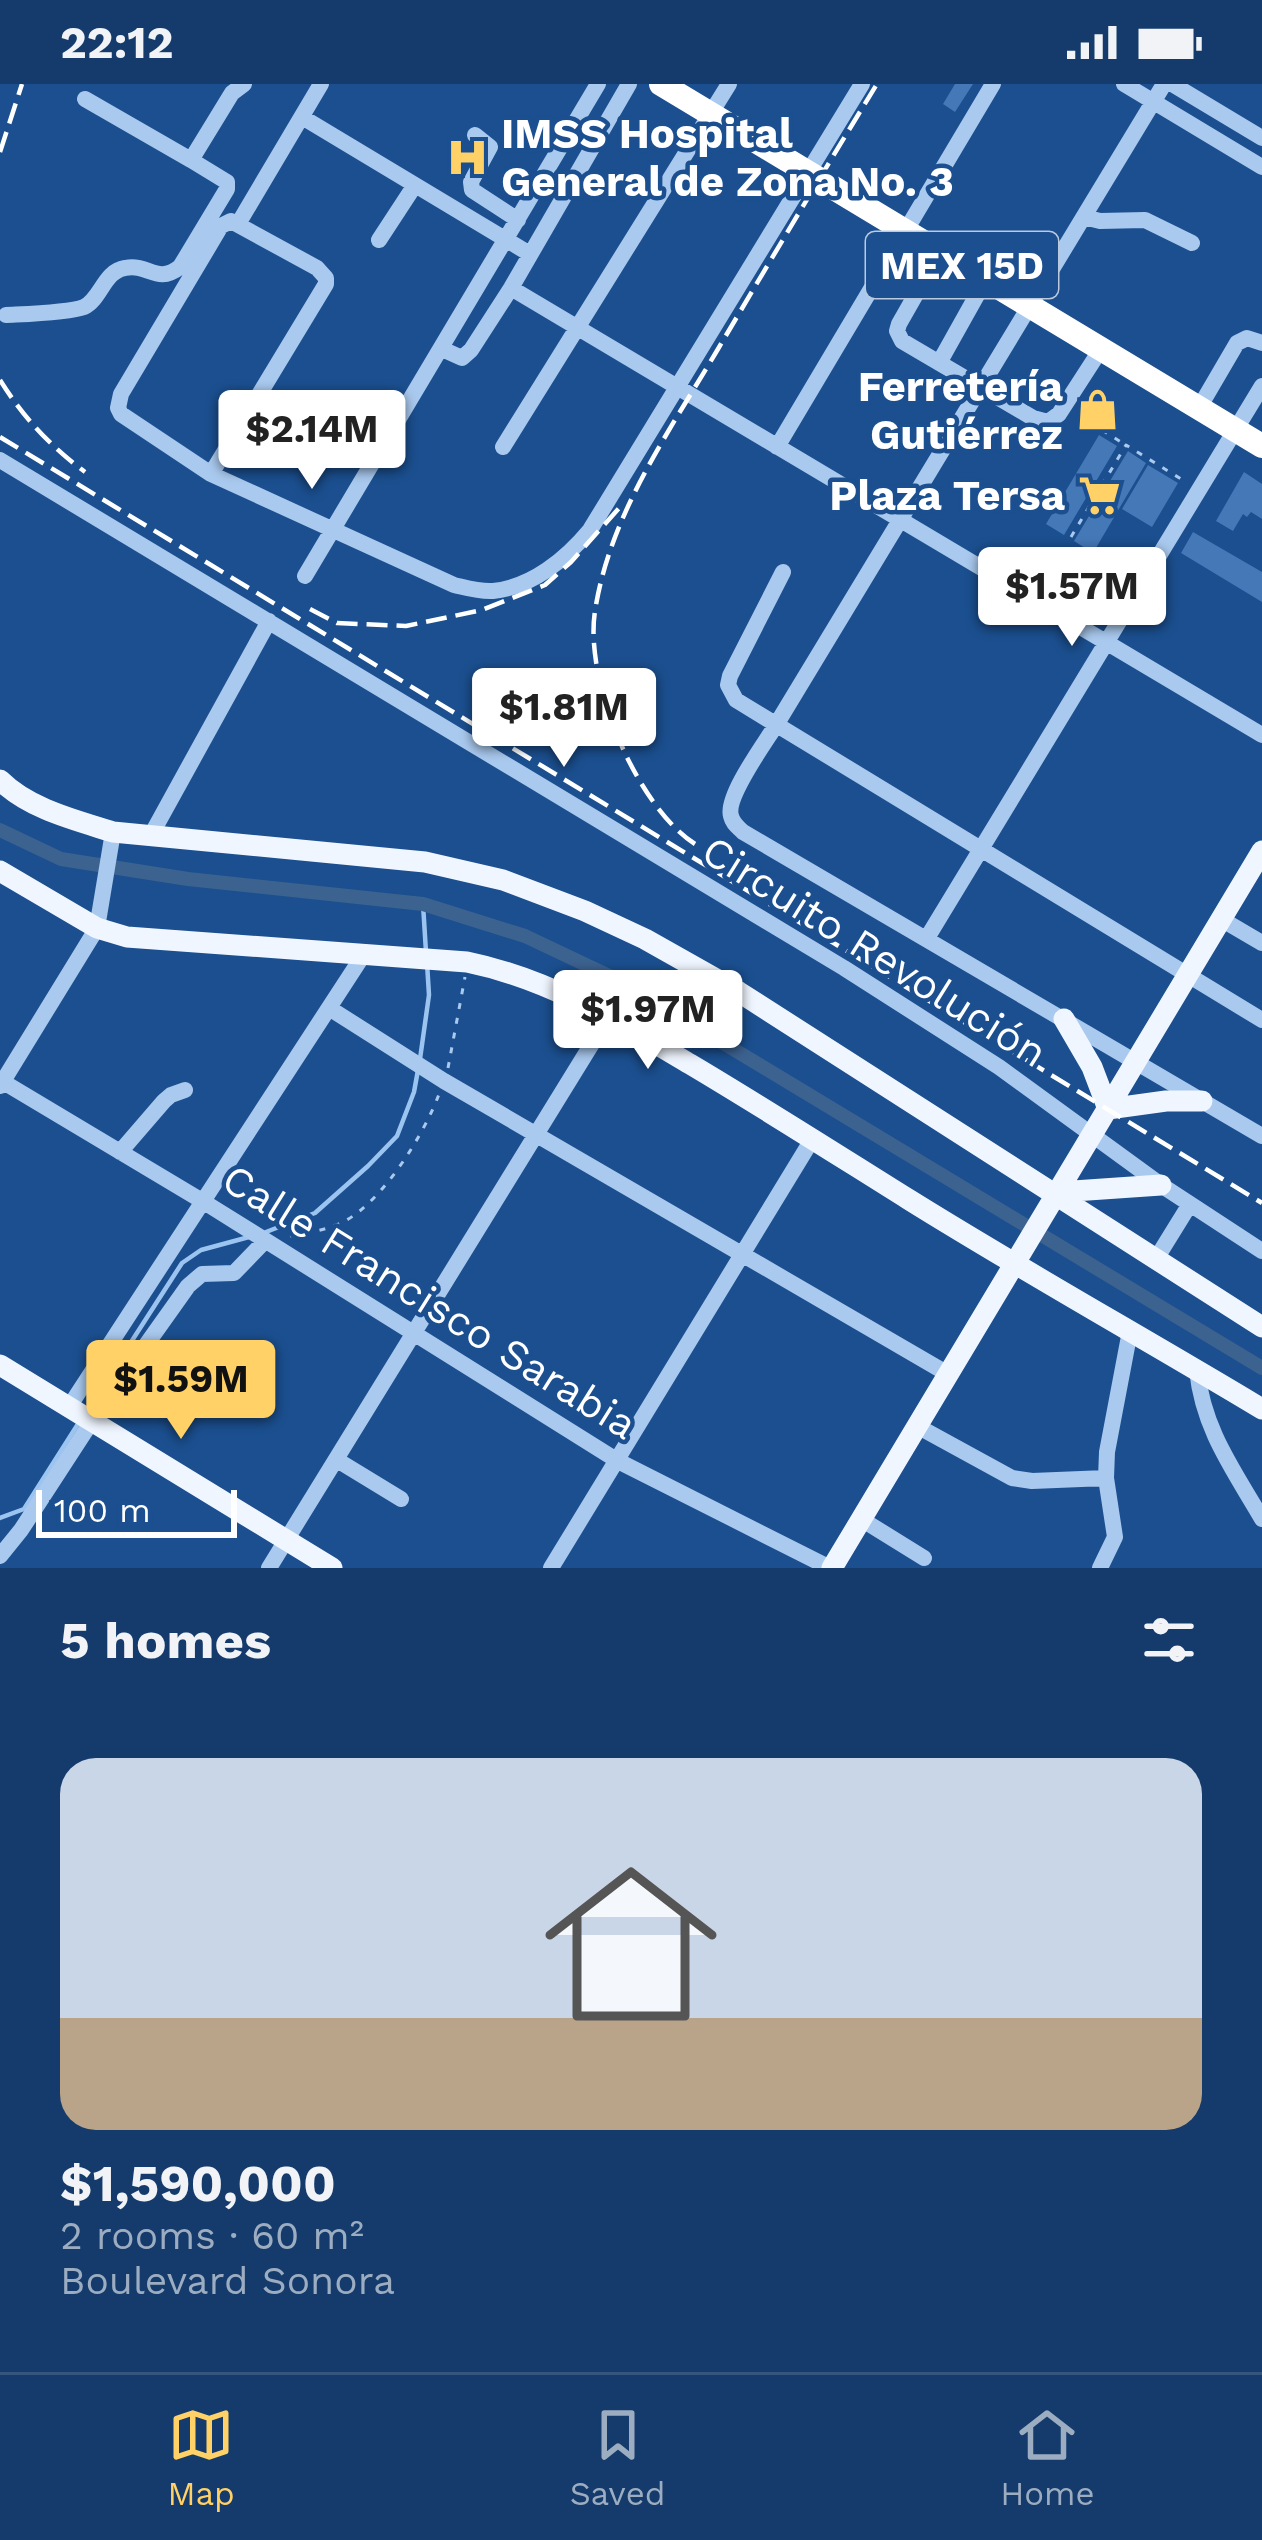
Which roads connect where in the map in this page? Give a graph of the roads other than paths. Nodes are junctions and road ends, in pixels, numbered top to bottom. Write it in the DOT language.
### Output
graph roads {
  1 [pos="244,84"];
  2 [pos="321,84"];
  3 [pos="598,84"];
  4 [pos="629,84"];
  5 [pos="662,84"];
  6 [pos="729,84"];
  7 [pos="862,84"];
  8 [pos="993,84"];
  9 [pos="1124,84"];
  10 [pos="1168,84"];
  11 [pos="85,99"];
  12 [pos="1153,102"];
  13 [pos="710,114"];
  14 [pos="302,117"];
  15 [pos="475,135"];
  16 [pos="1262,138"];
  17 [pos="191,160"];
  18 [pos="1262,167"];
  19 [pos="808,172"];
  20 [pos="415,184"];
  21 [pos="1084,217"];
  22 [pos="518,220"];
  23 [pos="232,223"];
  24 [pos="906,231"];
  25 [pos="379,240"];
  26 [pos="506,240"];
  27 [pos="1192,243"];
  28 [pos="940,252"];
  29 [pos="530,254"];
  30 [pos="986,279"];
  31 [pos="511,288"];
  32 [pos="1030,305"];
  33 [pos="6,315"];
  34 [pos="577,328"];
  35 [pos="1262,343"];
  36 [pos="442,349"];
  37 [pos="1101,349"];
  38 [pos="939,363"];
  39 [pos="1262,386"];
  40 [pos="980,387"];
  41 [pos="677,388"];
  42 [pos="1199,408"];
  43 [pos="1235,430"];
  44 [pos="1262,446"];
  45 [pos="777,447"];
  46 [pos="503,448"];
  47 [pos="0,460"];
  48 [pos="211,474"];
  49 [pos="900,520"];
  50 [pos="332,530"];
  51 [pos="783,572"];
  52 [pos="305,576"];
  53 [pos="268,621"];
  54 [pos="1107,642"];
  55 [pos="776,725"];
  56 [pos="1262,735"];
  57 [pos="0,764"];
  58 [pos="0,780"];
  59 [pos="34,803"];
  60 [pos="112,837"];
  61 [pos="150,837"];
  62 [pos="981,850"];
  63 [pos="1262,850"];
  64 [pos="0,871"];
  65 [pos="1256,874"];
  66 [pos="1221,919"];
  67 [pos="98,924"];
  68 [pos="927,938"];
  69 [pos="1262,943"];
  70 [pos="364,954"];
  71 [pos="1187,975"];
  72 [pos="329,1008"];
  73 [pos="609,1016"];
  74 [pos="1064,1019"];
  75 [pos="1262,1019"];
  76 [pos="1136,1062"];
  77 [pos="1,1082"];
  78 [pos="185,1090"];
  79 [pos="1202,1101"];
  80 [pos="1108,1109"];
  81 [pos="1093,1134"];
  82 [pos="537,1136"];
  83 [pos="1262,1136"];
  84 [pos="813,1138"];
  85 [pos="120,1151"];
  86 [pos="1162,1185"];
  87 [pos="1054,1200"];
  88 [pos="204,1202"];
  89 [pos="1190,1204"];
  90 [pos="264,1242"];
  91 [pos="1262,1251"];
  92 [pos="742,1255"];
  93 [pos="1156,1259"];
  94 [pos="1018,1260"];
  95 [pos="1262,1327"];
  96 [pos="1130,1331"];
  97 [pos="414,1334"];
  98 [pos="0,1365"];
  99 [pos="1197,1370"];
  100 [pos="948,1374"];
  101 [pos="68,1407"];
  102 [pos="1262,1409"];
  103 [pos="92,1421"];
  104 [pos="917,1426"];
  105 [pos="337,1460"];
  106 [pos="618,1461"];
  107 [pos="1106,1478"];
  108 [pos="401,1499"];
  109 [pos="861,1519"];
  110 [pos="1262,1519"];
  111 [pos="287,1540"];
  112 [pos="0,1556"];
  113 [pos="923,1558"];
  114 [pos="269,1568"];
  115 [pos="332,1568"];
  116 [pos="551,1568"];
  117 [pos="831,1568"];
  118 [pos="1100,1568"];
  1 -- 17 [label="street"];
  2 -- 14 [label="street"];
  3 -- 22 [label="street"];
  4 -- 29 [label="street"];
  5 -- 13 [label="highway, MEX 15D"];
  6 -- 13 [label="street"];
  7 -- 19 [label="street"];
  8 -- 24 [label="street"];
  9 -- 12 [label="street"];
  10 -- 12 [label="street"];
  10 -- 16 [label="street"];
  11 -- 17 [label="street"];
  12 -- 18 [label="street"];
  12 -- 21 [label="street"];
  13 -- 19 [label="highway, MEX 15D"];
  13 -- 34 [label="street"];
  14 -- 20 [label="street"];
  14 -- 23 [label="street"];
  15 -- 22 [label="street"];
  17 -- 33 [label="street"];
  19 -- 24 [label="highway, MEX 15D"];
  19 -- 41 [label="street"];
  20 -- 25 [label="street"];
  20 -- 26 [label="street"];
  21 -- 27 [label="street"];
  21 -- 32 [label="street"];
  22 -- 26 [label="street"];
  23 -- 48 [label="street"];
  23 -- 48 [label="street"];
  24 -- 28 [label="highway, MEX 15D"];
  24 -- 45 [label="street"];
  26 -- 29 [label="street"];
  26 -- 36 [label="street"];
  28 -- 30 [label="highway, MEX 15D"];
  28 -- 38 [label="street"];
  29 -- 31 [label="street"];
  30 -- 32 [label="highway, MEX 15D"];
  30 -- 38 [label="street"];
  31 -- 34 [label="street"];
  31 -- 36 [label="street"];
  32 -- 37 [label="highway, MEX 15D"];
  32 -- 40 [label="street"];
  34 -- 41 [label="street"];
  34 -- 46 [label="street"];
  35 -- 42 [label="street"];
  36 -- 50 [label="street"];
  37 -- 40 [label="street"];
  37 -- 42 [label="highway, MEX 15D"];
  38 -- 40 [label="street"];
  39 -- 43 [label="street"];
  40 -- 49 [label="street"];
  41 -- 45 [label="street"];
  41 -- 50 [label="street"];
  42 -- 43 [label="highway, MEX 15D"];
  43 -- 44 [label="highway, MEX 15D"];
  43 -- 54 [label="street"];
  45 -- 49 [label="street"];
  47 -- 53 [label="street, Circuito Revolución"];
  48 -- 50 [label="street"];
  49 -- 54 [label="street"];
  49 -- 55 [label="street"];
  50 -- 52 [label="street"];
  51 -- 55 [label="street"];
  53 -- 61 [label="street"];
  53 -- 81 [label="street, Circuito Revolución"];
  54 -- 56 [label="street"];
  54 -- 62 [label="street"];
  55 -- 62 [label="street"];
  55 -- 68 [label="street"];
  57 -- 59 [label="main road"];
  58 -- 59 [label="main road"];
  59 -- 60 [label="main road"];
  60 -- 61 [label="main road"];
  60 -- 67 [label="street"];
  61 -- 87 [label="main road"];
  62 -- 68 [label="street"];
  62 -- 71 [label="street"];
  63 -- 65 [label="main road"];
  64 -- 67 [label="main road"];
  65 -- 66 [label="main road"];
  66 -- 69 [label="street"];
  66 -- 71 [label="main road"];
  67 -- 70 [label="main road"];
  67 -- 77 [label="street"];
  68 -- 74 [label="street"];
  70 -- 72 [label="street"];
  70 -- 73 [label="main road"];
  71 -- 75 [label="street"];
  71 -- 76 [label="main road"];
  72 -- 82 [label="street"];
  72 -- 88 [label="street"];
  73 -- 82 [label="street"];
  73 -- 84 [label="main road"];
  74 -- 76 [label="street"];
  74 -- 80 [label="main road"];
  76 -- 79 [label="street"];
  76 -- 80 [label="main road"];
  77 -- 85 [label="street, Calle Francisco Sarabia"];
  78 -- 85 [label="street"];
  79 -- 80 [label="main road"];
  79 -- 83 [label="street"];
  80 -- 81 [label="main road"];
  81 -- 86 [label="street, Circuito Revolución"];
  81 -- 87 [label="main road"];
  82 -- 92 [label="street"];
  82 -- 97 [label="street"];
  84 -- 92 [label="street"];
  84 -- 94 [label="main road"];
  85 -- 88 [label="street, Calle Francisco Sarabia"];
  86 -- 87 [label="main road"];
  86 -- 89 [label="street, Circuito Revolución"];
  87 -- 93 [label="main road"];
  87 -- 94 [label="main road"];
  88 -- 90 [label="street, Calle Francisco Sarabia"];
  88 -- 101 [label="street"];
  89 -- 91 [label="street, Circuito Revolución"];
  89 -- 93 [label="street"];
  90 -- 97 [label="street, Calle Francisco Sarabia"];
  90 -- 103 [label="street"];
  92 -- 100 [label="street"];
  92 -- 106 [label="street"];
  93 -- 95 [label="main road"];
  94 -- 96 [label="main road"];
  94 -- 100 [label="main road"];
  96 -- 99 [label="main road"];
  96 -- 107 [label="street"];
  97 -- 105 [label="street"];
  97 -- 106 [label="street, Calle Francisco Sarabia"];
  98 -- 101 [label="main road"];
  99 -- 102 [label="main road"];
  99 -- 110 [label="street"];
  100 -- 104 [label="main road"];
  101 -- 103 [label="main road"];
  103 -- 111 [label="main road"];
  103 -- 112 [label="street"];
  104 -- 107 [label="street"];
  104 -- 109 [label="main road"];
  105 -- 108 [label="street"];
  105 -- 111 [label="street"];
  106 -- 116 [label="street"];
  106 -- 117 [label="street, Calle Francisco Sarabia"];
  107 -- 118 [label="street"];
  109 -- 113 [label="street"];
  109 -- 117 [label="main road"];
  111 -- 114 [label="street"];
  111 -- 115 [label="main road"];
}
